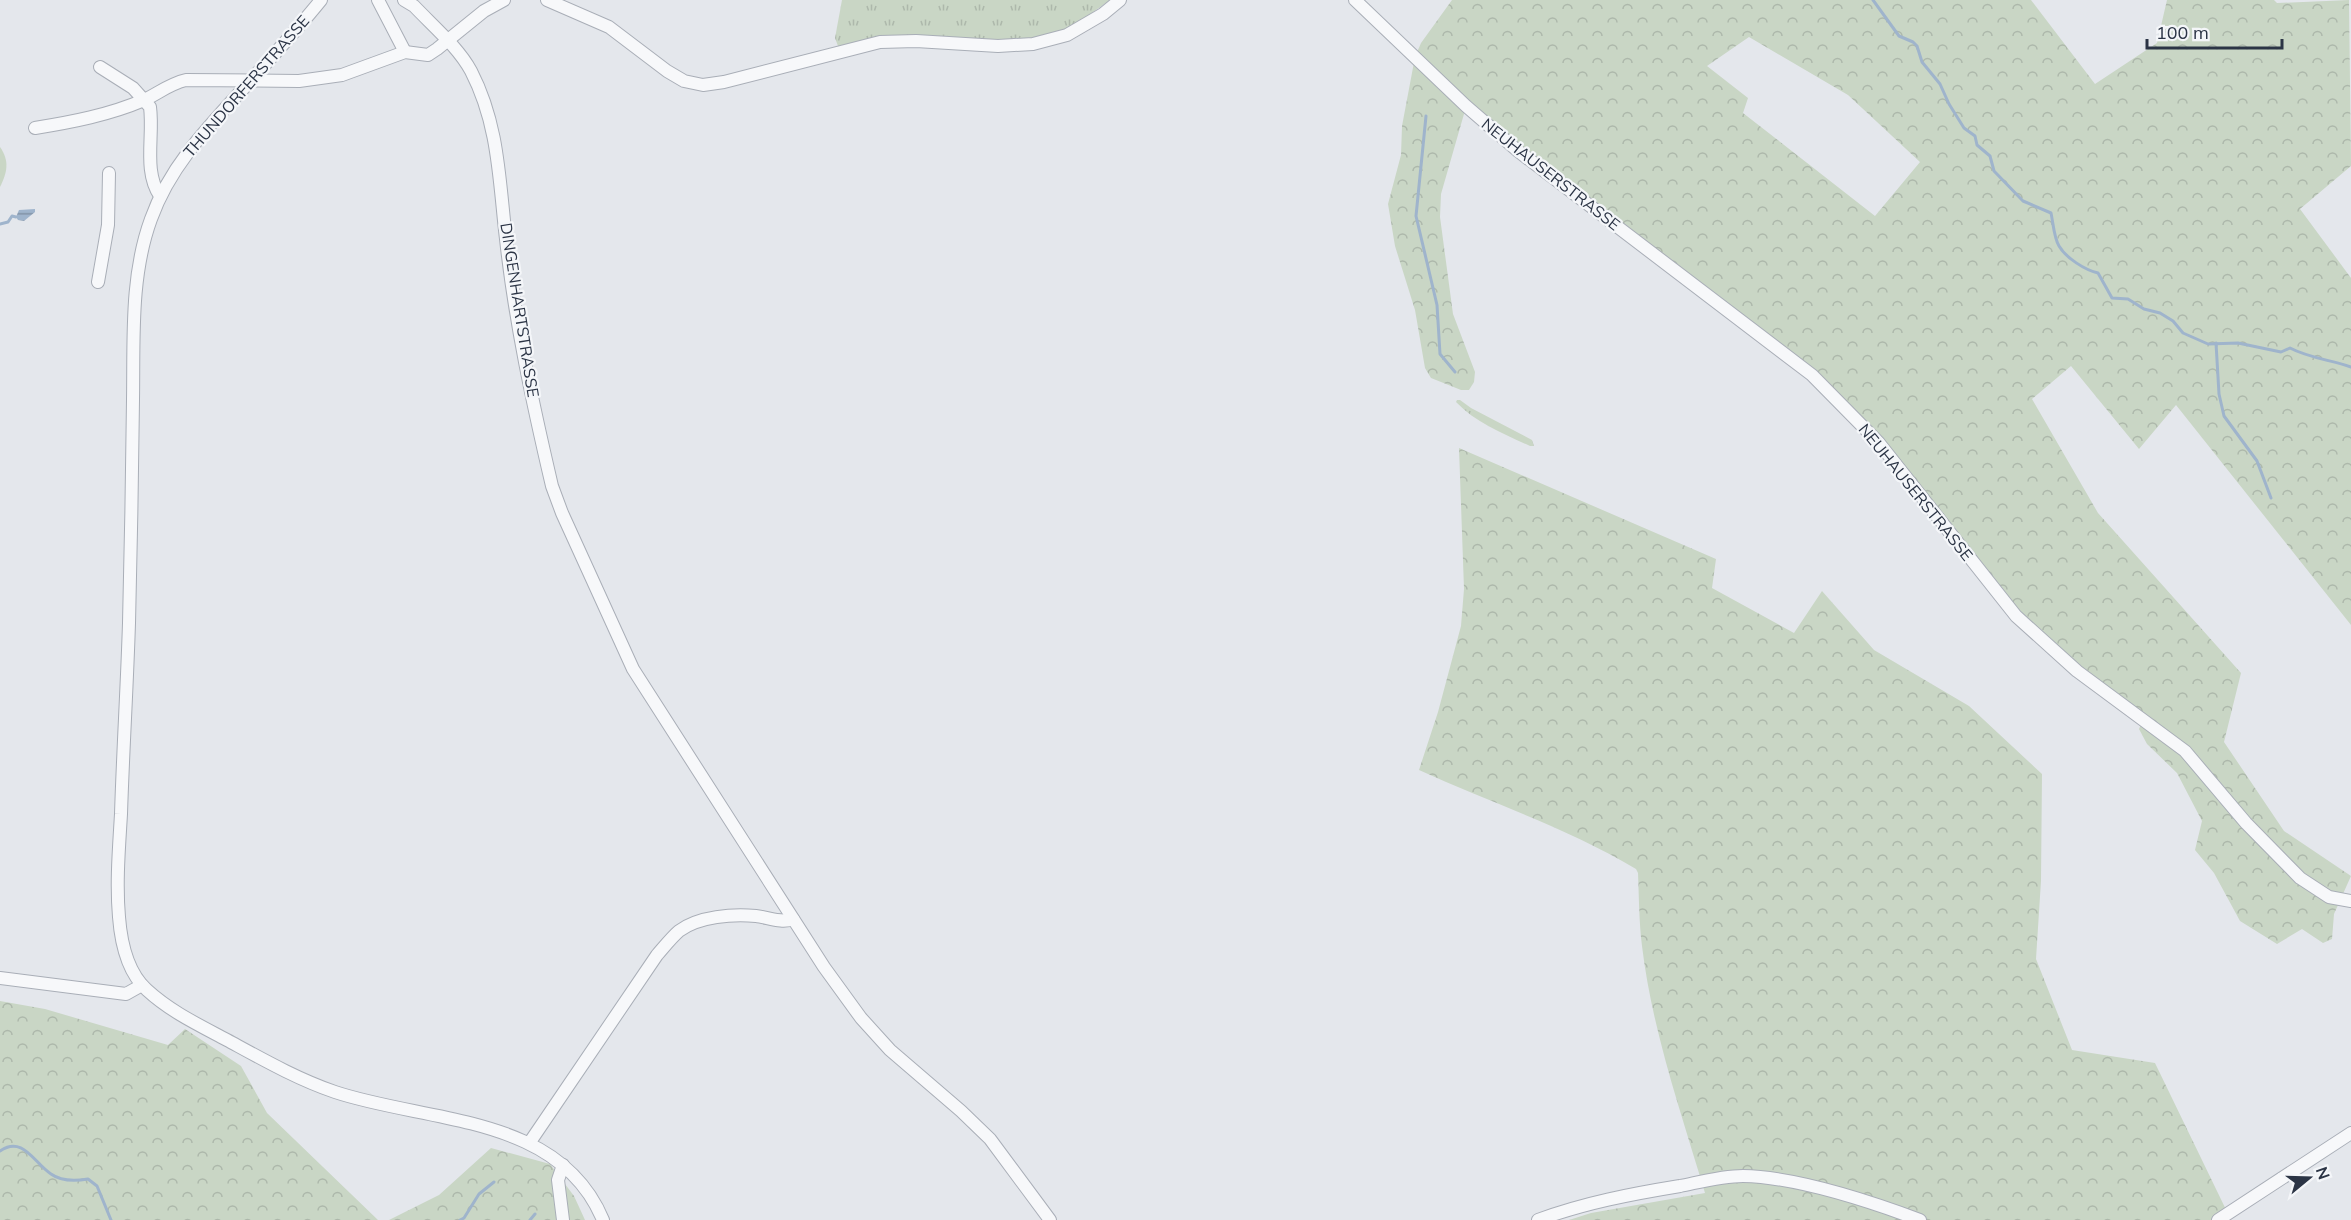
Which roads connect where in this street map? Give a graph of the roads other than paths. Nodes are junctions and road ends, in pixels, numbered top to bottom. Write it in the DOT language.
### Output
graph roads {
  1 [pos="321,0"];
  2 [pos="378,0"];
  3 [pos="404,0"];
  4 [pos="504,0"];
  5 [pos="547,0"];
  6 [pos="1120,0"];
  7 [pos="1355,0"];
  8 [pos="446,41"];
  9 [pos="405,52"];
  10 [pos="100,67"];
  11 [pos="250,81"];
  12 [pos="145,100"];
  13 [pos="35,128"];
  14 [pos="109,173"];
  15 [pos="160,196"];
  16 [pos="98,282"];
  17 [pos="2351,901"];
  18 [pos="793,919"];
  19 [pos="0,978"];
  20 [pos="142,985"];
  21 [pos="2351,1133"];
  22 [pos="530,1142"];
  23 [pos="563,1165"];
  24 [pos="563,1220"];
  25 [pos="603,1220"];
  26 [pos="1050,1220"];
  27 [pos="1538,1220"];
  28 [pos="1920,1220"];
  29 [pos="2218,1220"];
  1 -- 11 [label="street, THUNDORFERSTRASSE"];
  2 -- 9 [label="street"];
  3 -- 8 [label="street, DINGENHARTSTRASSE"];
  4 -- 8 [label="street"];
  5 -- 6 [label="street"];
  7 -- 17 [label="street, NEUHAUSERSTRASSE"];
  8 -- 9 [label="street"];
  8 -- 18 [label="street, DINGENHARTSTRASSE"];
  9 -- 11 [label="street"];
  10 -- 12 [label="street"];
  11 -- 12 [label="street"];
  11 -- 15 [label="street, THUNDORFERSTRASSE"];
  12 -- 13 [label="street"];
  12 -- 15 [label="street"];
  14 -- 16 [label="street"];
  15 -- 20 [label="street, THUNDORFERSTRASSE"];
  18 -- 22 [label="street"];
  18 -- 26 [label="street, DINGENHARTSTRASSE"];
  19 -- 20 [label="street"];
  20 -- 22 [label="street, THUNDORFERSTRASSE"];
  21 -- 29 [label="street"];
  22 -- 23 [label="street, THUNDORFERSTRASSE"];
  23 -- 24 [label="street"];
  23 -- 25 [label="street, THUNDORFERSTRASSE"];
  27 -- 28 [label="street"];
}
